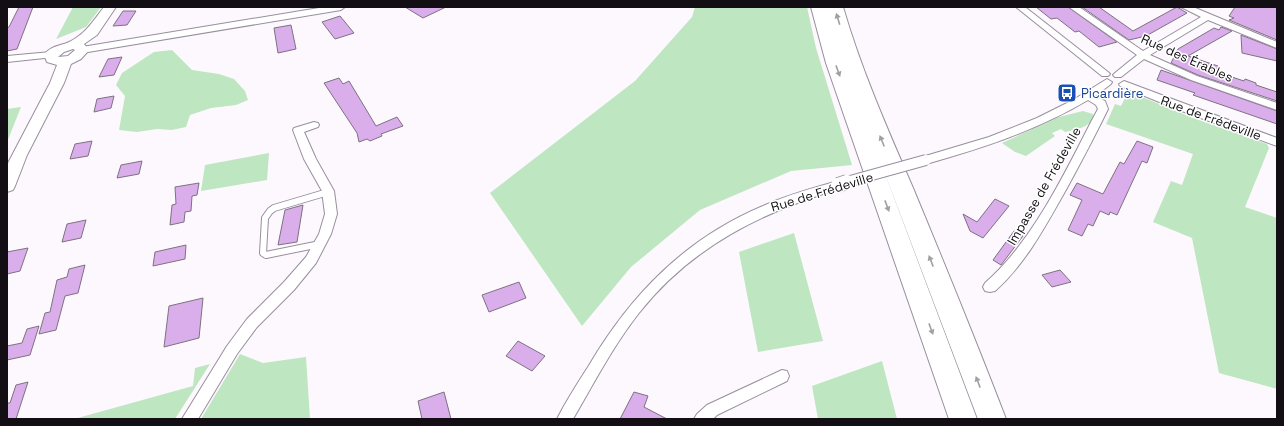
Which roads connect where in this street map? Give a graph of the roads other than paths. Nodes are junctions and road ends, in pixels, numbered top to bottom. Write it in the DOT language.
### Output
graph roads {
  1 [pos="110,7"];
  2 [pos="341,7"];
  3 [pos="819,7"];
  4 [pos="835,7"];
  5 [pos="1020,7"];
  6 [pos="1073,7"];
  7 [pos="1185,7"];
  8 [pos="271,8"];
  9 [pos="1207,17"];
  10 [pos="261,19"];
  11 [pos="1277,45"];
  12 [pos="78,47"];
  13 [pos="1143,55"];
  14 [pos="58,58"];
  15 [pos="7,59"];
  16 [pos="1106,78"];
  17 [pos="1121,80"];
  18 [pos="1088,96"];
  19 [pos="1277,107"];
  20 [pos="314,125"];
  21 [pos="1277,142"];
  22 [pos="7,186"];
  23 [pos="328,192"];
  24 [pos="320,244"];
  25 [pos="990,287"];
  26 [pos="782,376"];
  27 [pos="190,419"];
  28 [pos="565,419"];
  29 [pos="702,419"];
  30 [pos="963,419"];
  31 [pos="992,419"];
  1 -- 12 [label="street"];
  2 -- 10 [label="street"];
  3 -- 30 [label="highway, one-way"];
  31 -- 4 [label="highway, one-way"];
  5 -- 16 [label="street"];
  6 -- 13 [label="street, Rue des Érables"];
  7 -- 9 [label="street"];
  8 -- 10 [label="street"];
  9 -- 11 [label="street"];
  9 -- 13 [label="street"];
  10 -- 12 [label="street"];
  12 -- 14 [label="street"];
  13 -- 17 [label="street"];
  13 -- 19 [label="street, Rue des Érables"];
  14 -- 15 [label="street"];
  14 -- 22 [label="street"];
  16 -- 17 [label="street, Rue de Frédeville"];
  16 -- 18 [label="street, Rue de Frédeville"];
  17 -- 21 [label="street, Rue de Frédeville"];
  18 -- 25 [label="street, Impasse de Frédeville"];
  18 -- 28 [label="street, Rue de Frédeville, bridge"];
  20 -- 23 [label="street"];
  23 -- 24 [label="street"];
  23 -- 24 [label="lane"];
  24 -- 27 [label="street"];
  26 -- 29 [label="street"];
}
